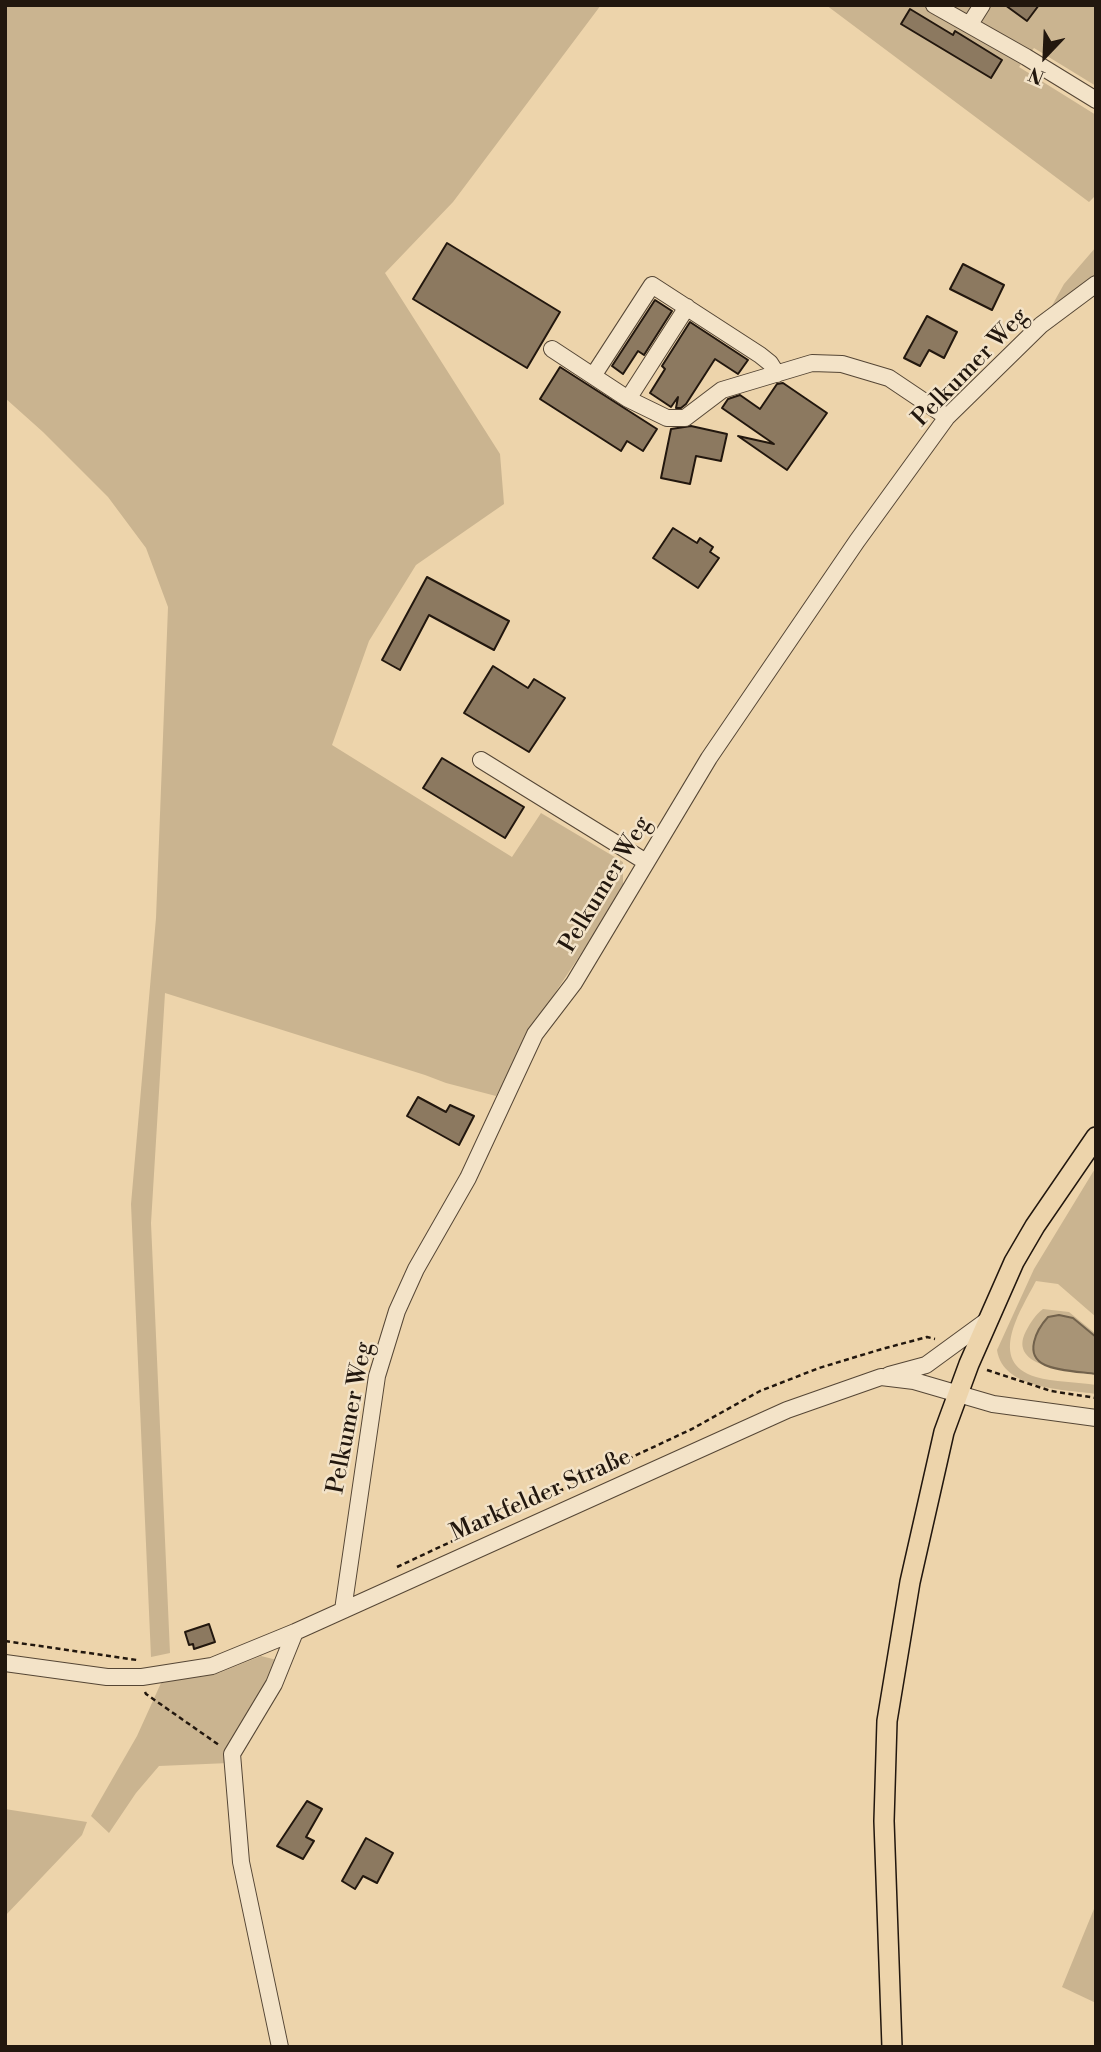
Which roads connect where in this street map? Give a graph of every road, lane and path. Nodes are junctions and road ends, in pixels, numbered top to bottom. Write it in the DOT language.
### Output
graph roads {
  1 [pos="934,5"];
  2 [pos="982,5"];
  3 [pos="970,24"];
  4 [pos="1096,100"];
  5 [pos="1096,284"];
  6 [pos="687,307"];
  7 [pos="552,349"];
  8 [pos="777,374"];
  9 [pos="593,376"];
  10 [pos="628,399"];
  11 [pos="947,417"];
  12 [pos="481,760"];
  13 [pos="646,862"];
  14 [pos="1096,1137"];
  15 [pos="989,1319"];
  16 [pos="881,1377"];
  17 [pos="957,1393"];
  18 [pos="1096,1418"];
  19 [pos="343,1609"];
  20 [pos="295,1632"];
  21 [pos="5,1641"];
  22 [pos="5,1663"];
  23 [pos="143,1669"];
  24 [pos="232,1754"];
  25 [pos="280,2047"];
  26 [pos="892,2047"];
  1 -- 3 [label="street"];
  2 -- 3 [label="street"];
  3 -- 4 [label="street"];
  5 -- 11 [label="street, Pelkumer Weg"];
  6 -- 8 [label="street"];
  6 -- 9 [label="street"];
  6 -- 10 [label="street"];
  7 -- 9 [label="street"];
  8 -- 10 [label="street"];
  8 -- 11 [label="street"];
  9 -- 10 [label="street"];
  11 -- 13 [label="street, Pelkumer Weg"];
  12 -- 13 [label="street"];
  13 -- 19 [label="street, Pelkumer Weg"];
  14 -- 15 [label="main road"];
  15 -- 16 [label="street"];
  15 -- 17 [label="main road"];
  16 -- 17 [label="street, Markfelder Straße"];
  16 -- 19 [label="street, Markfelder Straße"];
  17 -- 18 [label="street, Markfelder Straße"];
  17 -- 26 [label="main road"];
  19 -- 20 [label="street, Markfelder Straße"];
  20 -- 23 [label="street, Markfelder Straße"];
  20 -- 24 [label="street"];
  21 -- 23 [label="path"];
  22 -- 23 [label="street, Markfelder Straße"];
  23 -- 24 [label="path"];
  24 -- 25 [label="street"];
}
